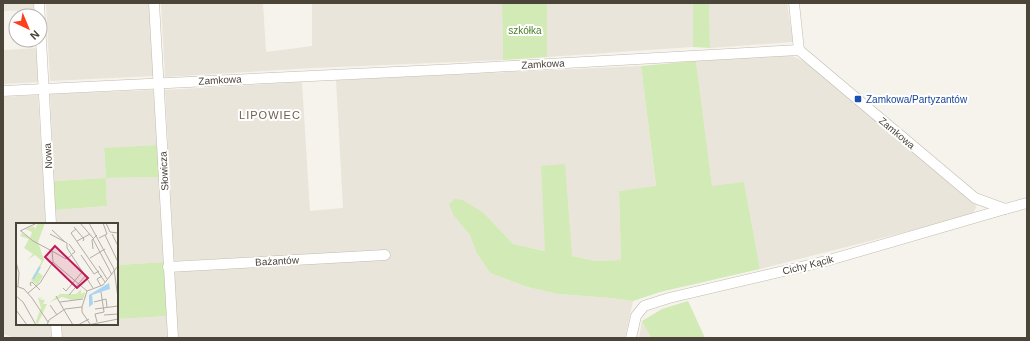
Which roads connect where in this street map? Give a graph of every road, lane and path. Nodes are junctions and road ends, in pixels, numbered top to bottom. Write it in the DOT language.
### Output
graph roads {
  1 [pos="39,3"];
  2 [pos="154,3"];
  3 [pos="794,3"];
  4 [pos="799,50"];
  5 [pos="159,83"];
  6 [pos="44,89"];
  7 [pos="3,91"];
  8 [pos="1027,203"];
  9 [pos="1005,209"];
  10 [pos="51,223"];
  11 [pos="385,255"];
  12 [pos="168,267"];
  13 [pos="56,325"];
  14 [pos="57,338"];
  15 [pos="174,338"];
  16 [pos="631,338"];
  1 -- 6 [label="street, Nowa"];
  2 -- 5 [label="street, Słowicza"];
  3 -- 4 [label="street"];
  4 -- 5 [label="street, Zamkowa"];
  4 -- 9 [label="street, Zamkowa"];
  5 -- 6 [label="street, Zamkowa"];
  5 -- 12 [label="street, Słowicza"];
  6 -- 7 [label="street, Zamkowa"];
  6 -- 10 [label="street, Nowa"];
  8 -- 9 [label="street"];
  9 -- 16 [label="street, Cichy Kącik"];
  11 -- 12 [label="street, Bażantów"];
  12 -- 15 [label="street, Słowicza"];
  13 -- 14 [label="street"];
}
